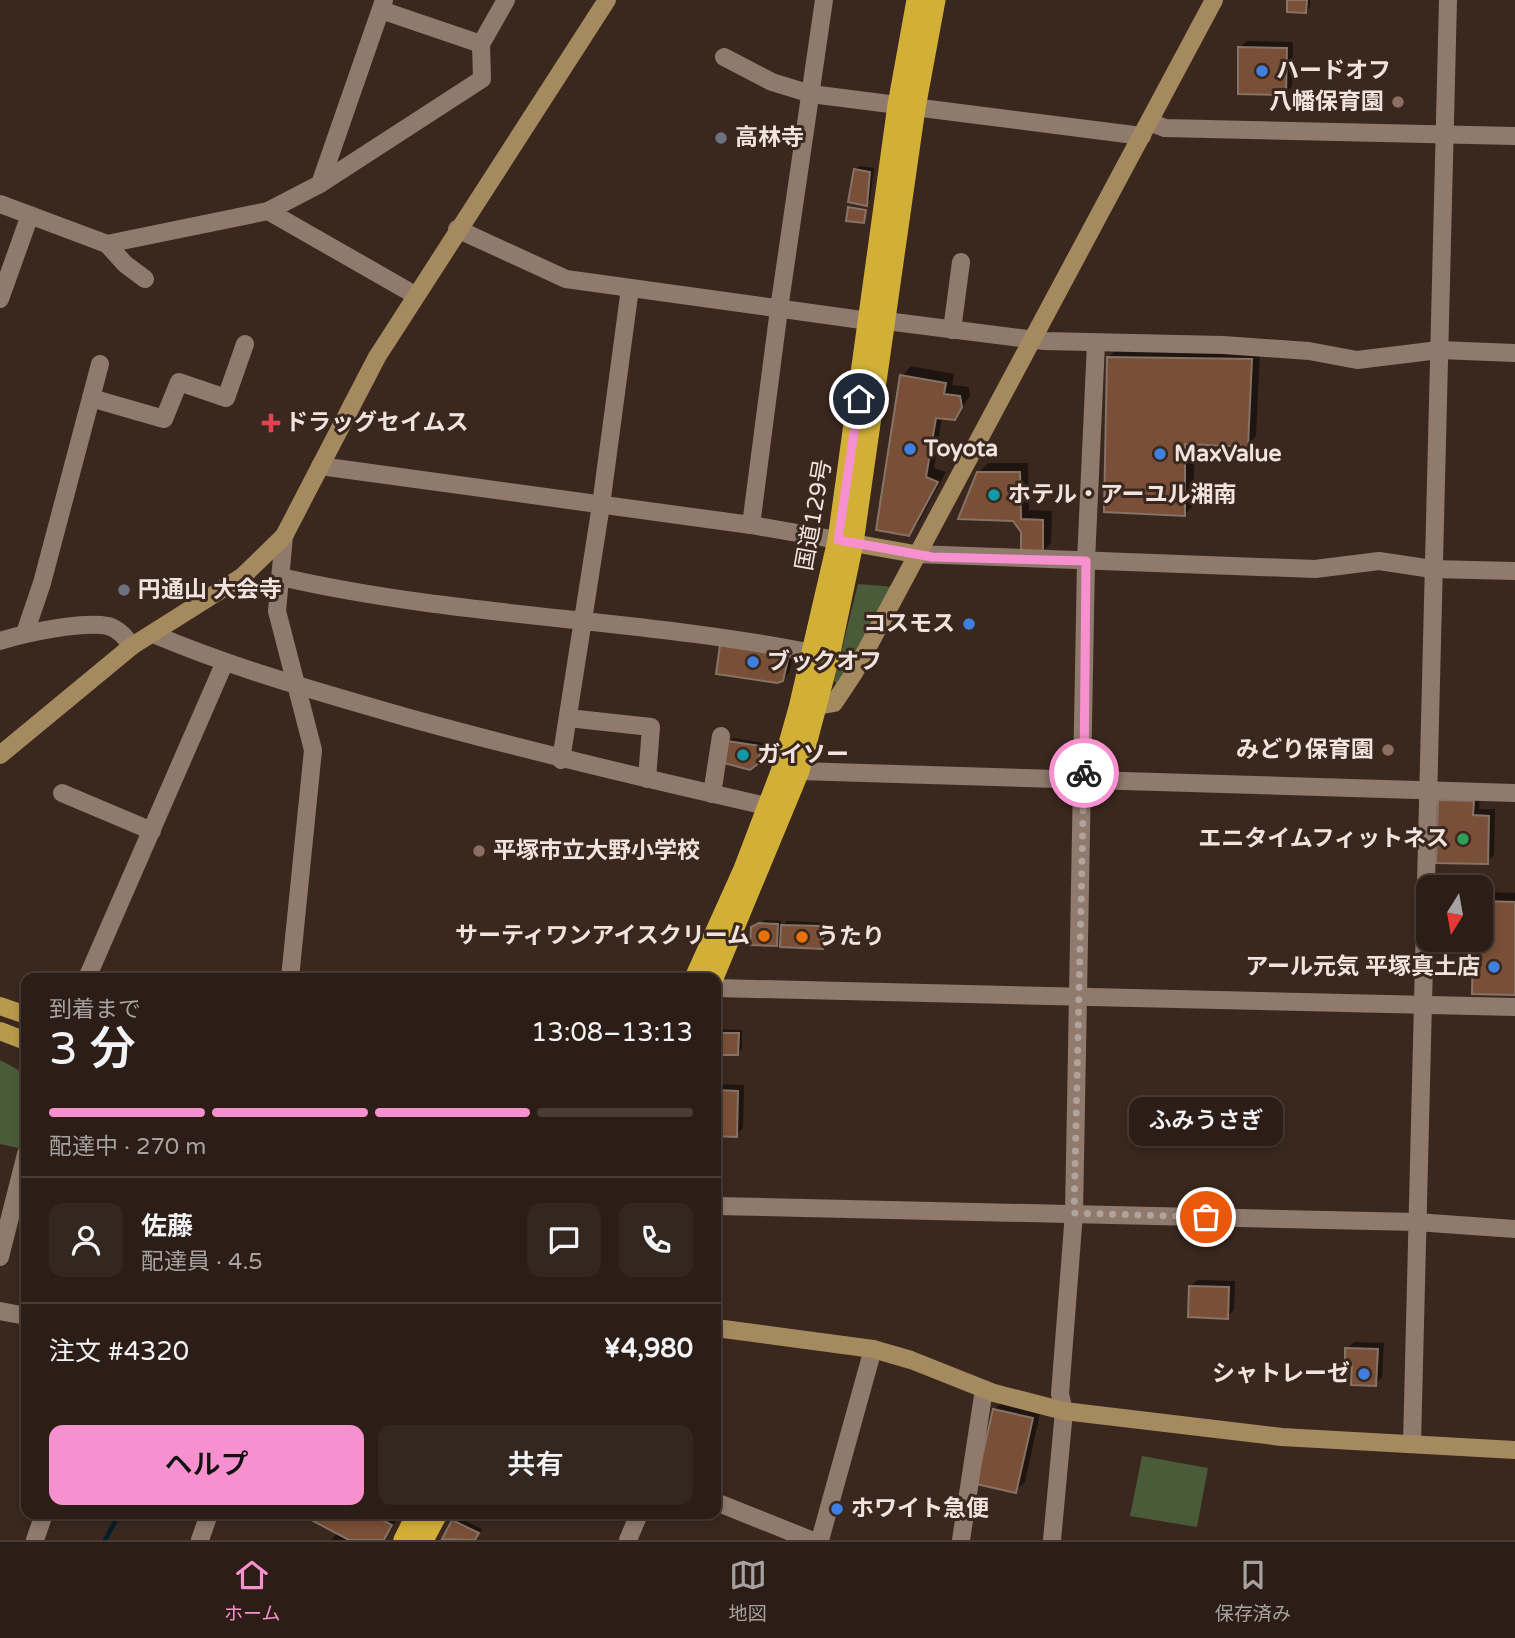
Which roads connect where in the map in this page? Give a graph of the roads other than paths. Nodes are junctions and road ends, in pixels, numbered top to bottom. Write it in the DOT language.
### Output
graph roads {
  1 [pos="506,0"];
  2 [pos="607,0"];
  3 [pos="824,0"];
  4 [pos="918,0"];
  5 [pos="935,0"];
  6 [pos="1214,0"];
  7 [pos="1448,0"];
  8 [pos="382,5"];
  9 [pos="481,44"];
  10 [pos="724,57"];
  11 [pos="811,94"];
  12 [pos="906,106"];
  13 [pos="1145,129"];
  14 [pos="1444,134"];
  15 [pos="1515,136"];
  16 [pos="320,184"];
  17 [pos="0,204"];
  18 [pos="268,212"];
  19 [pos="30,215"];
  20 [pos="457,229"];
  21 [pos="107,244"];
  22 [pos="961,262"];
  23 [pos="145,279"];
  24 [pos="630,288"];
  25 [pos="415,295"];
  26 [pos="0,299"];
  27 [pos="779,309"];
  28 [pos="878,321"];
  29 [pos="952,330"];
  30 [pos="1032,340"];
  31 [pos="1096,343"];
  32 [pos="245,344"];
  33 [pos="1439,350"];
  34 [pos="1515,353"];
  35 [pos="100,364"];
  36 [pos="91,398"];
  37 [pos="320,466"];
  38 [pos="601,505"];
  39 [pos="751,525"];
  40 [pos="285,536"];
  41 [pos="846,542"];
  42 [pos="915,554"];
  43 [pos="1086,561"];
  44 [pos="1432,569"];
  45 [pos="1515,571"];
  46 [pos="281,577"];
  47 [pos="583,620"];
  48 [pos="25,633"];
  49 [pos="153,634"];
  50 [pos="0,641"];
  51 [pos="132,646"];
  52 [pos="821,655"];
  53 [pos="224,664"];
  54 [pos="295,686"];
  55 [pos="817,706"];
  56 [pos="568,718"];
  57 [pos="721,736"];
  58 [pos="0,755"];
  59 [pos="561,760"];
  60 [pos="799,771"];
  61 [pos="648,779"];
  62 [pos="1084,779"];
  63 [pos="1429,791"];
  64 [pos="62,793"];
  65 [pos="1515,793"];
  66 [pos="712,794"];
  67 [pos="775,808"];
  68 [pos="152,831"];
  69 [pos="89,973"];
  70 [pos="291,973"];
  71 [pos="697,973"];
  72 [pos="715,973"];
  73 [pos="721,988"];
  74 [pos="1077,996"];
  75 [pos="1424,1005"];
  76 [pos="0,1006"];
  77 [pos="1515,1007"];
  78 [pos="21,1013"];
  79 [pos="0,1031"];
  80 [pos="21,1039"];
  81 [pos="21,1174"];
  82 [pos="721,1206"];
  83 [pos="1074,1213"];
  84 [pos="1416,1222"];
  85 [pos="1515,1229"];
  86 [pos="0,1257"];
  87 [pos="0,1311"];
  88 [pos="21,1316"];
  89 [pos="721,1329"];
  90 [pos="873,1349"];
  91 [pos="984,1389"];
  92 [pos="1064,1411"];
  93 [pos="1412,1444"];
  94 [pos="1515,1450"];
  95 [pos="721,1504"];
  96 [pos="42,1519"];
  97 [pos="423,1519"];
  98 [pos="427,1519"];
  99 [pos="637,1519"];
  100 [pos="35,1540"];
  101 [pos="404,1540"];
  102 [pos="424,1540"];
  103 [pos="628,1540"];
  104 [pos="811,1540"];
  105 [pos="820,1540"];
  106 [pos="961,1540"];
  107 [pos="1052,1540"];
  1 -- 9 [label="street"];
  2 -- 20 [label="street"];
  3 -- 11 [label="street"];
  4 -- 12 [label="highway, 国道129号"];
  5 -- 12 [label="highway, 国道129号"];
  6 -- 13 [label="street"];
  7 -- 14 [label="street"];
  8 -- 9 [label="street"];
  8 -- 16 [label="street"];
  9 -- 16 [label="street"];
  10 -- 11 [label="street"];
  11 -- 12 [label="street"];
  11 -- 27 [label="street"];
  12 -- 13 [label="street"];
  12 -- 28 [label="highway, 国道129号"];
  13 -- 14 [label="street"];
  13 -- 30 [label="street"];
  14 -- 15 [label="street"];
  14 -- 33 [label="street"];
  16 -- 18 [label="street"];
  17 -- 19 [label="street"];
  18 -- 21 [label="street"];
  18 -- 25 [label="street"];
  19 -- 21 [label="street"];
  19 -- 26 [label="street"];
  20 -- 24 [label="street"];
  20 -- 25 [label="street"];
  21 -- 23 [label="street"];
  22 -- 29 [label="street"];
  24 -- 27 [label="street"];
  24 -- 38 [label="street"];
  25 -- 37 [label="street"];
  27 -- 28 [label="street"];
  27 -- 39 [label="street"];
  28 -- 29 [label="street"];
  28 -- 41 [label="highway, 国道129号"];
  29 -- 30 [label="street"];
  30 -- 31 [label="street"];
  30 -- 42 [label="street"];
  31 -- 33 [label="street"];
  31 -- 43 [label="street"];
  32 -- 36 [label="street"];
  33 -- 34 [label="street"];
  33 -- 44 [label="street"];
  35 -- 36 [label="street"];
  36 -- 48 [label="street"];
  37 -- 38 [label="street"];
  37 -- 40 [label="street"];
  38 -- 39 [label="street"];
  38 -- 47 [label="street"];
  39 -- 41 [label="street"];
  40 -- 46 [label="street"];
  40 -- 49 [label="street"];
  41 -- 42 [label="street"];
  41 -- 52 [label="highway, 国道129号"];
  42 -- 43 [label="street"];
  42 -- 55 [label="street"];
  43 -- 44 [label="street"];
  43 -- 62 [label="street"];
  44 -- 45 [label="street"];
  44 -- 63 [label="street"];
  46 -- 47 [label="street"];
  46 -- 54 [label="street"];
  47 -- 52 [label="street"];
  47 -- 56 [label="street"];
  48 -- 50 [label="street"];
  48 -- 51 [label="street"];
  49 -- 51 [label="street"];
  49 -- 53 [label="street"];
  51 -- 58 [label="street"];
  52 -- 55 [label="highway, 国道129号"];
  52 -- 67 [label="highway, 国道129号"];
  53 -- 54 [label="street"];
  53 -- 68 [label="street"];
  54 -- 59 [label="street"];
  54 -- 70 [label="street"];
  55 -- 60 [label="highway, 国道129号"];
  56 -- 59 [label="street"];
  56 -- 61 [label="street"];
  57 -- 66 [label="street"];
  59 -- 61 [label="street"];
  60 -- 62 [label="street"];
  60 -- 67 [label="highway, 国道129号"];
  61 -- 66 [label="street"];
  62 -- 63 [label="street"];
  62 -- 74 [label="street"];
  63 -- 65 [label="street"];
  63 -- 75 [label="street"];
  64 -- 68 [label="street"];
  66 -- 67 [label="street"];
  67 -- 71 [label="highway, 国道129号"];
  67 -- 72 [label="highway, 国道129号"];
  68 -- 69 [label="street"];
  73 -- 74 [label="street"];
  74 -- 75 [label="street"];
  74 -- 83 [label="street"];
  75 -- 77 [label="street"];
  75 -- 84 [label="street"];
  76 -- 78 [label="main road"];
  79 -- 80 [label="main road"];
  81 -- 86 [label="street"];
  82 -- 83 [label="street"];
  83 -- 84 [label="street"];
  83 -- 92 [label="street"];
  84 -- 85 [label="street"];
  84 -- 93 [label="street"];
  87 -- 88 [label="street"];
  89 -- 90 [label="street"];
  90 -- 91 [label="street"];
  90 -- 105 [label="street"];
  91 -- 92 [label="street"];
  91 -- 106 [label="street"];
  92 -- 93 [label="street"];
  92 -- 107 [label="street"];
  93 -- 94 [label="street"];
  95 -- 104 [label="street"];
  96 -- 100 [label="street"];
  97 -- 101 [label="highway"];
  98 -- 102 [label="highway"];
  99 -- 103 [label="street"];
}
